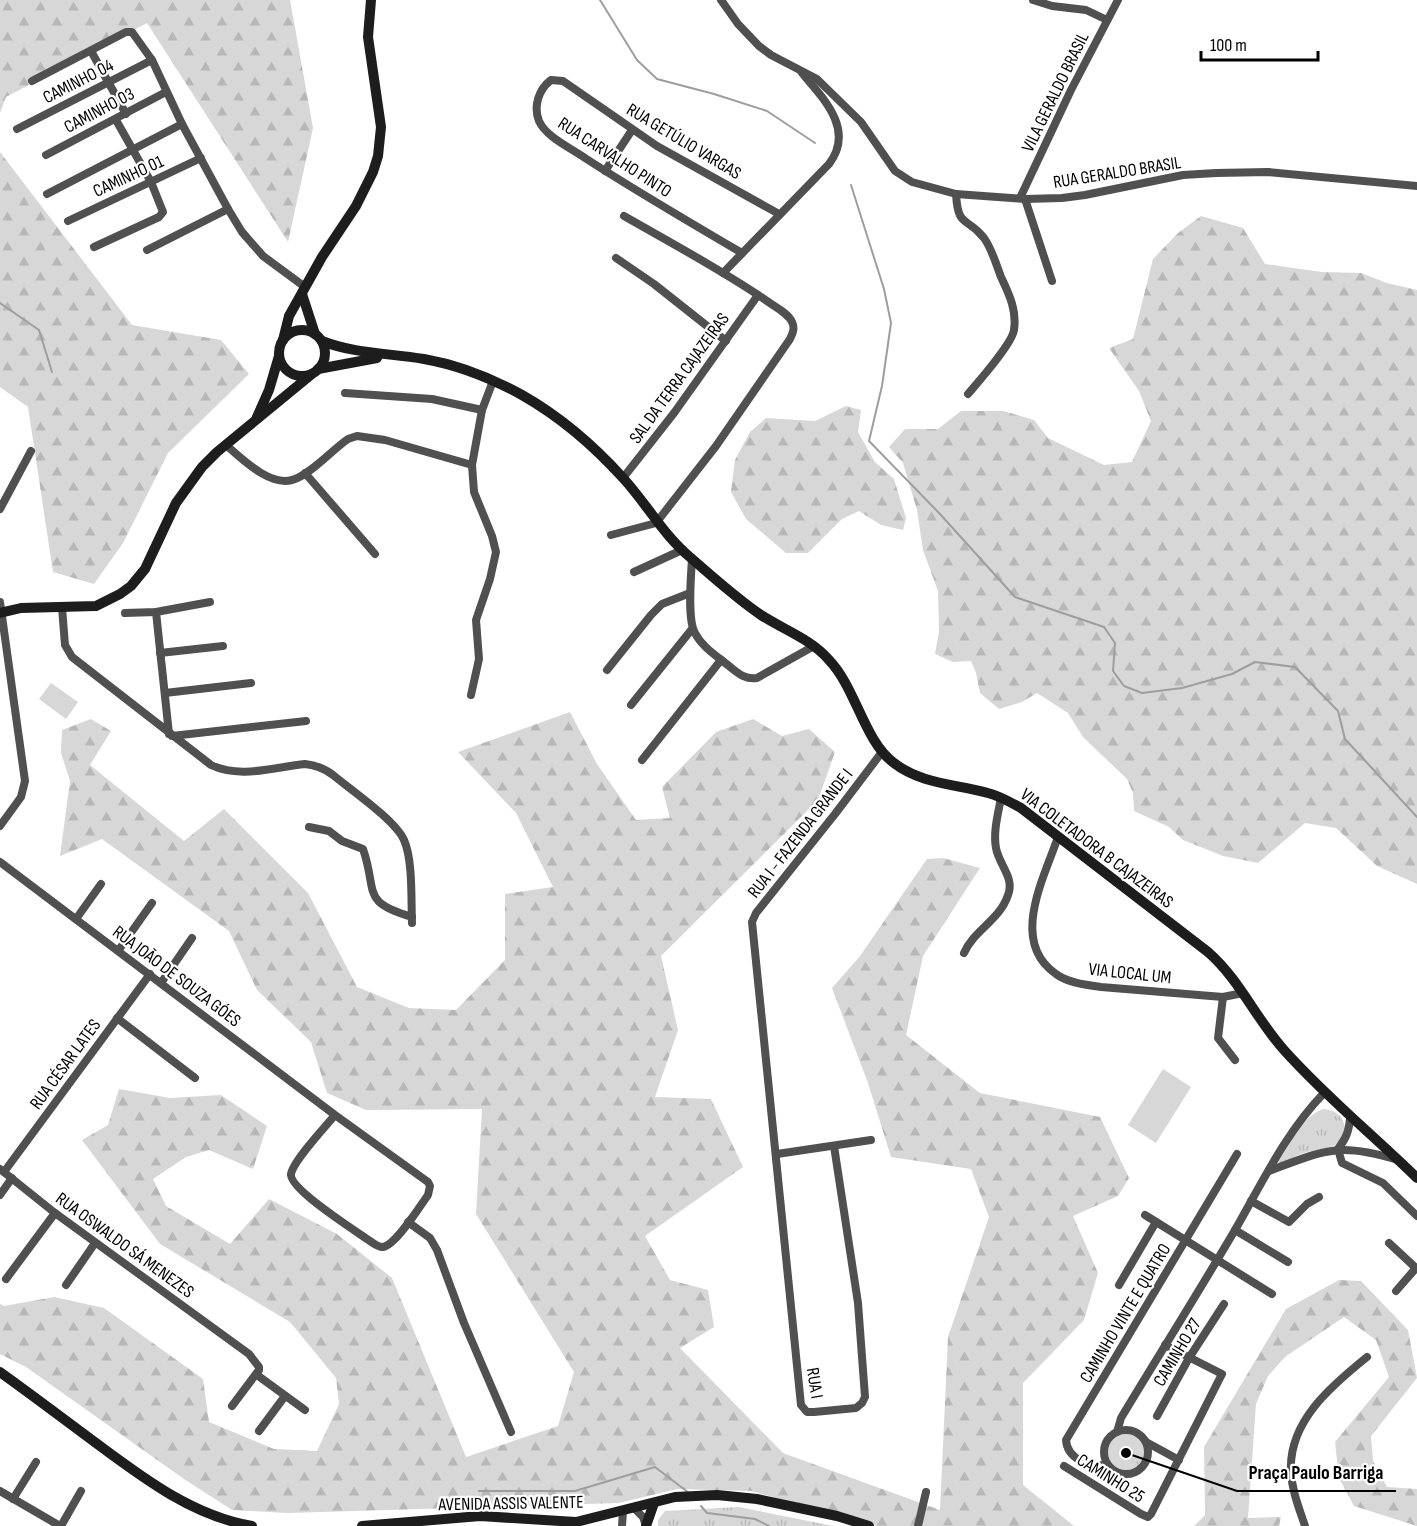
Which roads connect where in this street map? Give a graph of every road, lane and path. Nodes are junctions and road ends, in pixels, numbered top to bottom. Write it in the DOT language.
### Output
graph roads {
  1 [pos="371,0"];
  2 [pos="721,0"];
  3 [pos="1033,0"];
  4 [pos="1118,0"];
  5 [pos="1107,20"];
  6 [pos="91,51"];
  7 [pos="152,60"];
  8 [pos="799,69"];
  9 [pos="33,81"];
  10 [pos="108,83"];
  11 [pos="577,90"];
  12 [pos="166,92"];
  13 [pos="126,114"];
  14 [pos="116,120"];
  15 [pos="182,124"];
  16 [pos="17,129"];
  17 [pos="632,130"];
  18 [pos="133,150"];
  19 [pos="46,155"];
  20 [pos="201,158"];
  21 [pos="604,171"];
  22 [pos="151,182"];
  23 [pos="1417,186"];
  24 [pos="47,194"];
  25 [pos="956,194"];
  26 [pos="1023,199"];
  27 [pos="228,209"];
  28 [pos="779,214"];
  29 [pos="624,216"];
  30 [pos="68,221"];
  31 [pos="94,247"];
  32 [pos="147,250"];
  33 [pos="742,253"];
  34 [pos="616,258"];
  35 [pos="723,273"];
  36 [pos="1052,282"];
  37 [pos="304,291"];
  38 [pos="758,295"];
  39 [pos="318,338"];
  40 [pos="283,340"];
  41 [pos="726,341"];
  42 [pos="279,356"];
  43 [pos="392,356"];
  44 [pos="315,371"];
  45 [pos="493,381"];
  46 [pos="345,393"];
  47 [pos="968,394"];
  48 [pos="482,410"];
  49 [pos="255,420"];
  50 [pos="226,445"];
  51 [pos="31,452"];
  52 [pos="472,465"];
  53 [pos="305,473"];
  54 [pos="623,478"];
  55 [pos="0,509"];
  56 [pos="656,522"];
  57 [pos="611,535"];
  58 [pos="682,550"];
  59 [pos="375,554"];
  60 [pos="692,559"];
  61 [pos="633,572"];
  62 [pos="690,593"];
  63 [pos="210,602"];
  64 [pos="62,607"];
  65 [pos="0,609"];
  66 [pos="156,612"];
  67 [pos="125,613"];
  68 [pos="693,629"];
  69 [pos="223,646"];
  70 [pos="813,646"];
  71 [pos="160,653"];
  72 [pos="721,660"];
  73 [pos="608,670"];
  74 [pos="251,683"];
  75 [pos="165,693"];
  76 [pos="471,695"];
  77 [pos="632,705"];
  78 [pos="306,721"];
  79 [pos="171,735"];
  80 [pos="882,753"];
  81 [pos="642,760"];
  82 [pos="1001,798"];
  83 [pos="0,826"];
  84 [pos="309,826"];
  85 [pos="1058,837"];
  86 [pos="0,862"];
  87 [pos="101,884"];
  88 [pos="152,903"];
  89 [pos="76,919"];
  90 [pos="192,938"];
  91 [pos="118,951"];
  92 [pos="964,953"];
  93 [pos="150,974"];
  94 [pos="161,983"];
  95 [pos="1243,993"];
  96 [pos="1223,997"];
  97 [pos="117,1018"];
  98 [pos="764,1044"];
  99 [pos="1235,1060"];
  100 [pos="195,1078"];
  101 [pos="1324,1093"];
  102 [pos="335,1115"];
  103 [pos="1350,1118"];
  104 [pos="871,1140"];
  105 [pos="834,1146"];
  106 [pos="1338,1149"];
  107 [pos="777,1154"];
  108 [pos="1238,1154"];
  109 [pos="1399,1161"];
  110 [pos="2,1171"];
  111 [pos="1269,1171"];
  112 [pos="12,1178"];
  113 [pos="1417,1178"];
  114 [pos="0,1195"];
  115 [pos="1319,1197"];
  116 [pos="1251,1201"];
  117 [pos="54,1214"];
  118 [pos="1145,1215"];
  119 [pos="1417,1216"];
  120 [pos="408,1222"];
  121 [pos="1156,1222"];
  122 [pos="1235,1230"];
  123 [pos="1186,1241"];
  124 [pos="95,1243"];
  125 [pos="1389,1243"];
  126 [pos="1216,1261"];
  127 [pos="1288,1262"];
  128 [pos="1416,1269"];
  129 [pos="6,1280"];
  130 [pos="66,1285"];
  131 [pos="1119,1285"];
  132 [pos="1396,1291"];
  133 [pos="1272,1294"];
  134 [pos="1224,1304"];
  135 [pos="1165,1345"];
  136 [pos="1367,1357"];
  137 [pos="1189,1358"];
  138 [pos="0,1372"];
  139 [pos="257,1375"];
  140 [pos="285,1396"];
  141 [pos="232,1406"];
  142 [pos="306,1410"];
  143 [pos="1157,1416"];
  144 [pos="259,1431"];
  145 [pos="511,1432"];
  146 [pos="1118,1432"];
  147 [pos="1146,1442"];
  148 [pos="1179,1460"];
  149 [pos="36,1462"];
  150 [pos="1107,1464"];
  151 [pos="1064,1466"];
  152 [pos="0,1491"];
  153 [pos="81,1491"];
  154 [pos="926,1492"];
  155 [pos="13,1499"];
  156 [pos="654,1503"];
  157 [pos="629,1510"];
  158 [pos="576,1522"];
  159 [pos="61,1526"];
  160 [pos="252,1526"];
  161 [pos="362,1526"];
  162 [pos="599,1526"];
  163 [pos="622,1526"];
  164 [pos="646,1526"];
  165 [pos="869,1526"];
  166 [pos="918,1526"];
  167 [pos="1305,1526"];
  1 -- 37 [label="main road"];
  2 -- 8 [label="street, RUA GERALDO BRASIL"];
  3 -- 5 [label="street"];
  4 -- 5 [label="street, VILA GERALDO BRASIL"];
  5 -- 26 [label="street, VILA GERALDO BRASIL"];
  6 -- 7 [label="street"];
  6 -- 9 [label="street"];
  6 -- 10 [label="street"];
  7 -- 10 [label="street, CAMINHO 04"];
  7 -- 12 [label="street"];
  8 -- 25 [label="street, RUA GERALDO BRASIL"];
  8 -- 28 [label="street"];
  10 -- 13 [label="street"];
  10 -- 16 [label="street, CAMINHO 04"];
  11 -- 17 [label="street, RUA GETÚLIO VARGAS"];
  11 -- 21 [label="street, RUA CARVALHO PINTO"];
  12 -- 13 [label="street, CAMINHO 03"];
  12 -- 15 [label="street"];
  13 -- 14 [label="street, CAMINHO 03"];
  14 -- 18 [label="street"];
  14 -- 19 [label="street, CAMINHO 03"];
  15 -- 18 [label="street"];
  15 -- 20 [label="street"];
  17 -- 21 [label="street"];
  17 -- 28 [label="street, RUA GETÚLIO VARGAS"];
  18 -- 22 [label="street"];
  18 -- 24 [label="street"];
  20 -- 22 [label="street, CAMINHO 01"];
  20 -- 27 [label="street"];
  21 -- 33 [label="street, RUA CARVALHO PINTO"];
  22 -- 30 [label="street, CAMINHO 01"];
  22 -- 31 [label="street"];
  23 -- 26 [label="street, RUA GERALDO BRASIL"];
  25 -- 26 [label="street, RUA GERALDO BRASIL"];
  25 -- 47 [label="street"];
  26 -- 36 [label="street"];
  27 -- 32 [label="street"];
  27 -- 37 [label="street"];
  28 -- 33 [label="street"];
  29 -- 35 [label="street"];
  33 -- 35 [label="street"];
  34 -- 41 [label="street"];
  35 -- 38 [label="street"];
  37 -- 39 [label="main road"];
  37 -- 40 [label="main road"];
  38 -- 41 [label="street, SAL DA TERRA CAJAZEIRAS"];
  38 -- 56 [label="street"];
  39 -- 40 [label="main road"];
  39 -- 43 [label="main road, VIA COLETADORA B CAJAZEIRAS"];
  39 -- 44 [label="main road"];
  40 -- 42 [label="main road"];
  41 -- 54 [label="street, SAL DA TERRA CAJAZEIRAS"];
  42 -- 44 [label="main road"];
  42 -- 49 [label="main road"];
  43 -- 44 [label="main road, VIA COLETADORA B CAJAZEIRAS"];
  43 -- 45 [label="main road, VIA COLETADORA B CAJAZEIRAS"];
  44 -- 49 [label="main road"];
  45 -- 48 [label="street"];
  45 -- 54 [label="main road, VIA COLETADORA B CAJAZEIRAS"];
  46 -- 48 [label="street"];
  48 -- 52 [label="street"];
  49 -- 50 [label="main road"];
  50 -- 53 [label="street"];
  50 -- 64 [label="main road"];
  51 -- 55 [label="street"];
  52 -- 53 [label="street"];
  52 -- 76 [label="street"];
  53 -- 59 [label="street"];
  54 -- 56 [label="main road, VIA COLETADORA B CAJAZEIRAS"];
  56 -- 57 [label="street"];
  56 -- 58 [label="main road, VIA COLETADORA B CAJAZEIRAS"];
  58 -- 60 [label="main road, VIA COLETADORA B CAJAZEIRAS"];
  58 -- 61 [label="street"];
  60 -- 62 [label="street"];
  60 -- 70 [label="main road, VIA COLETADORA B CAJAZEIRAS"];
  62 -- 68 [label="street"];
  62 -- 73 [label="street"];
  63 -- 66 [label="street"];
  64 -- 65 [label="main road"];
  64 -- 79 [label="street"];
  65 -- 83 [label="street"];
  66 -- 67 [label="street"];
  66 -- 71 [label="street"];
  68 -- 72 [label="street"];
  68 -- 77 [label="street"];
  69 -- 71 [label="street"];
  70 -- 72 [label="street"];
  70 -- 80 [label="main road, VIA COLETADORA B CAJAZEIRAS"];
  71 -- 75 [label="street"];
  72 -- 81 [label="street"];
  74 -- 75 [label="street"];
  75 -- 79 [label="street"];
  78 -- 79 [label="street"];
  79 -- 84 [label="street"];
  80 -- 82 [label="main road, VIA COLETADORA B CAJAZEIRAS"];
  80 -- 98 [label="street, RUA I - FAZENDA GRANDE I"];
  82 -- 85 [label="main road, VIA COLETADORA B CAJAZEIRAS"];
  82 -- 92 [label="street"];
  85 -- 95 [label="main road, VIA COLETADORA B CAJAZEIRAS"];
  85 -- 96 [label="street, VIA LOCAL UM"];
  86 -- 89 [label="street, RUA JOÃO DE SOUZA GÓES"];
  87 -- 89 [label="street"];
  88 -- 91 [label="street"];
  89 -- 91 [label="street, RUA JOÃO DE SOUZA GÓES"];
  90 -- 94 [label="street"];
  91 -- 93 [label="street, RUA JOÃO DE SOUZA GÓES"];
  93 -- 94 [label="street, RUA JOÃO DE SOUZA GÓES"];
  93 -- 97 [label="street, RUA CÉSAR LATES"];
  94 -- 102 [label="street, RUA JOÃO DE SOUZA GÓES"];
  95 -- 96 [label="street, VIA LOCAL UM"];
  95 -- 101 [label="main road, VIA COLETADORA B CAJAZEIRAS"];
  96 -- 99 [label="street"];
  97 -- 100 [label="street"];
  97 -- 110 [label="street, RUA CÉSAR LATES"];
  98 -- 107 [label="street, RUA I"];
  101 -- 103 [label="main road, VIA COLETADORA B CAJAZEIRAS"];
  101 -- 111 [label="street"];
  102 -- 120 [label="street, RUA JOÃO DE SOUZA GÓES"];
  102 -- 120 [label="street, RUA JOÃO DE SOUZA GÓES"];
  103 -- 106 [label="street"];
  103 -- 109 [label="main road, VIA COLETADORA B CAJAZEIRAS"];
  104 -- 105 [label="street"];
  105 -- 107 [label="street"];
  105 -- 107 [label="street, RUA I"];
  106 -- 109 [label="street"];
  106 -- 111 [label="street"];
  106 -- 119 [label="street"];
  108 -- 123 [label="street, CAMINHO VINTE E QUATRO"];
  109 -- 113 [label="main road, VIA COLETADORA B CAJAZEIRAS"];
  110 -- 112 [label="street, RUA OSWALDO SÁ MENEZES"];
  111 -- 116 [label="street"];
  112 -- 114 [label="street"];
  112 -- 117 [label="street, RUA OSWALDO SÁ MENEZES"];
  115 -- 116 [label="street"];
  116 -- 122 [label="street"];
  117 -- 124 [label="street, RUA OSWALDO SÁ MENEZES"];
  117 -- 129 [label="street"];
  118 -- 121 [label="street"];
  120 -- 145 [label="street"];
  121 -- 123 [label="street"];
  121 -- 131 [label="street"];
  122 -- 126 [label="street"];
  122 -- 127 [label="street"];
  123 -- 126 [label="street"];
  123 -- 150 [label="street, CAMINHO VINTE E QUATRO"];
  124 -- 130 [label="street"];
  124 -- 139 [label="street, RUA OSWALDO SÁ MENEZES"];
  125 -- 128 [label="street"];
  126 -- 133 [label="street"];
  126 -- 135 [label="street"];
  128 -- 132 [label="street"];
  134 -- 137 [label="street, CAMINHO 27"];
  135 -- 137 [label="street"];
  135 -- 146 [label="street"];
  136 -- 167 [label="street"];
  137 -- 143 [label="street, CAMINHO 27"];
  137 -- 148 [label="street"];
  138 -- 160 [label="main road"];
  139 -- 140 [label="street"];
  139 -- 141 [label="street"];
  140 -- 142 [label="street"];
  140 -- 144 [label="street"];
  146 -- 147 [label="street"];
  146 -- 150 [label="street"];
  147 -- 148 [label="street"];
  147 -- 150 [label="street"];
  148 -- 151 [label="street, CAMINHO 25"];
  149 -- 155 [label="street"];
  152 -- 155 [label="street"];
  153 -- 159 [label="street"];
  154 -- 166 [label="street"];
  155 -- 159 [label="street"];
  156 -- 157 [label="main road, AVENIDA ASSIS VALENTE"];
  156 -- 164 [label="main road"];
  156 -- 165 [label="main road, AVENIDA ASSIS VALENTE"];
  157 -- 158 [label="main road, AVENIDA ASSIS VALENTE"];
  157 -- 163 [label="street"];
  157 -- 164 [label="street"];
  158 -- 161 [label="main road, AVENIDA ASSIS VALENTE"];
  158 -- 162 [label="main road"];
}
